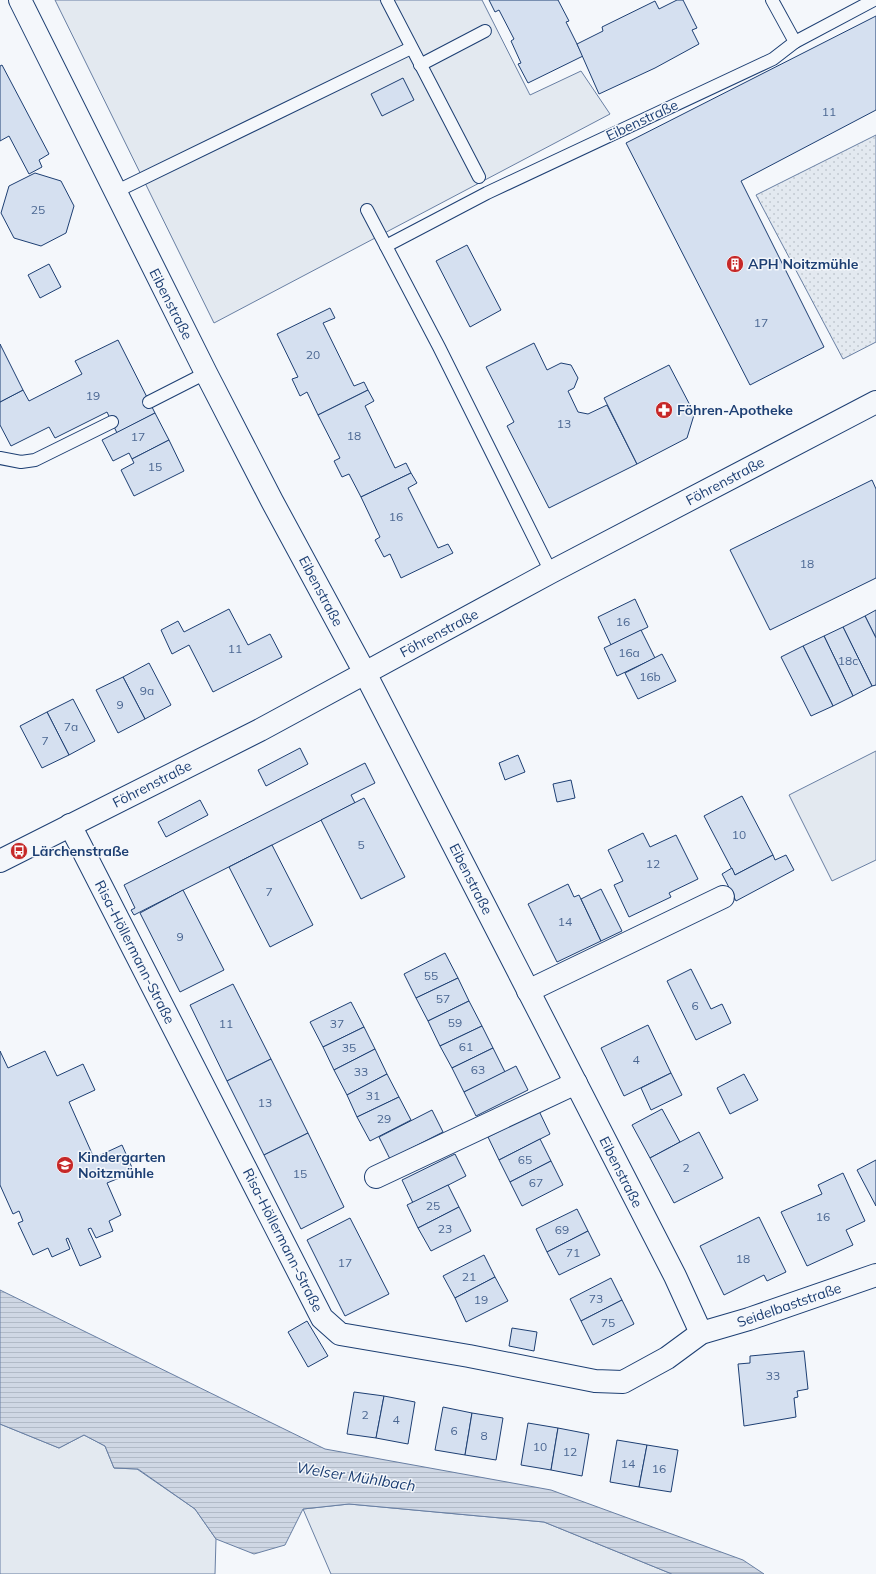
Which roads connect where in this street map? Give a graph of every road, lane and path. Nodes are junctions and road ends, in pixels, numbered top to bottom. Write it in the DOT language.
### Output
graph roads {
  1 [pos="20,0"];
  2 [pos="387,0"];
  3 [pos="772,0"];
  4 [pos="874,0"];
  5 [pos="485,31"];
  6 [pos="795,42"];
  7 [pos="411,48"];
  8 [pos="420,65"];
  9 [pos="479,178"];
  10 [pos="115,192"];
  11 [pos="367,210"];
  12 [pos="386,246"];
  13 [pos="206,373"];
  14 [pos="149,402"];
  15 [pos="876,402"];
  16 [pos="112,422"];
  17 [pos="0,458"];
  18 [pos="552,572"];
  19 [pos="365,673"];
  20 [pos="70,825"];
  21 [pos="0,861"];
  22 [pos="723,898"];
  23 [pos="528,990"];
  24 [pos="576,1083"];
  25 [pos="376,1177"];
  26 [pos="876,1275"];
  27 [pos="701,1332"];
  1 -- 10 [label="street, Eibenstraße"];
  2 -- 7 [label="lane"];
  3 -- 6 [label="lane"];
  4 -- 6 [label="lane, Eibenstraße"];
  5 -- 8 [label="lane"];
  6 -- 12 [label="lane, Eibenstraße"];
  7 -- 8 [label="lane"];
  7 -- 10 [label="lane"];
  8 -- 9 [label="lane"];
  10 -- 13 [label="street, Eibenstraße"];
  11 -- 12 [label="lane"];
  12 -- 18 [label="lane"];
  13 -- 14 [label="lane"];
  13 -- 19 [label="street, Eibenstraße"];
  15 -- 18 [label="street, Föhrenstraße"];
  16 -- 17 [label="lane"];
  18 -- 19 [label="street, Föhrenstraße"];
  19 -- 20 [label="street, Föhrenstraße"];
  19 -- 23 [label="street, Eibenstraße"];
  20 -- 21 [label="street, Föhrenstraße"];
  20 -- 27 [label="street, Risa-Höllermann-Straße"];
  22 -- 23 [label="street"];
  23 -- 24 [label="street, Eibenstraße"];
  24 -- 25 [label="street"];
  24 -- 27 [label="street, Eibenstraße"];
  26 -- 27 [label="street, Seidelbaststraße"];
}
